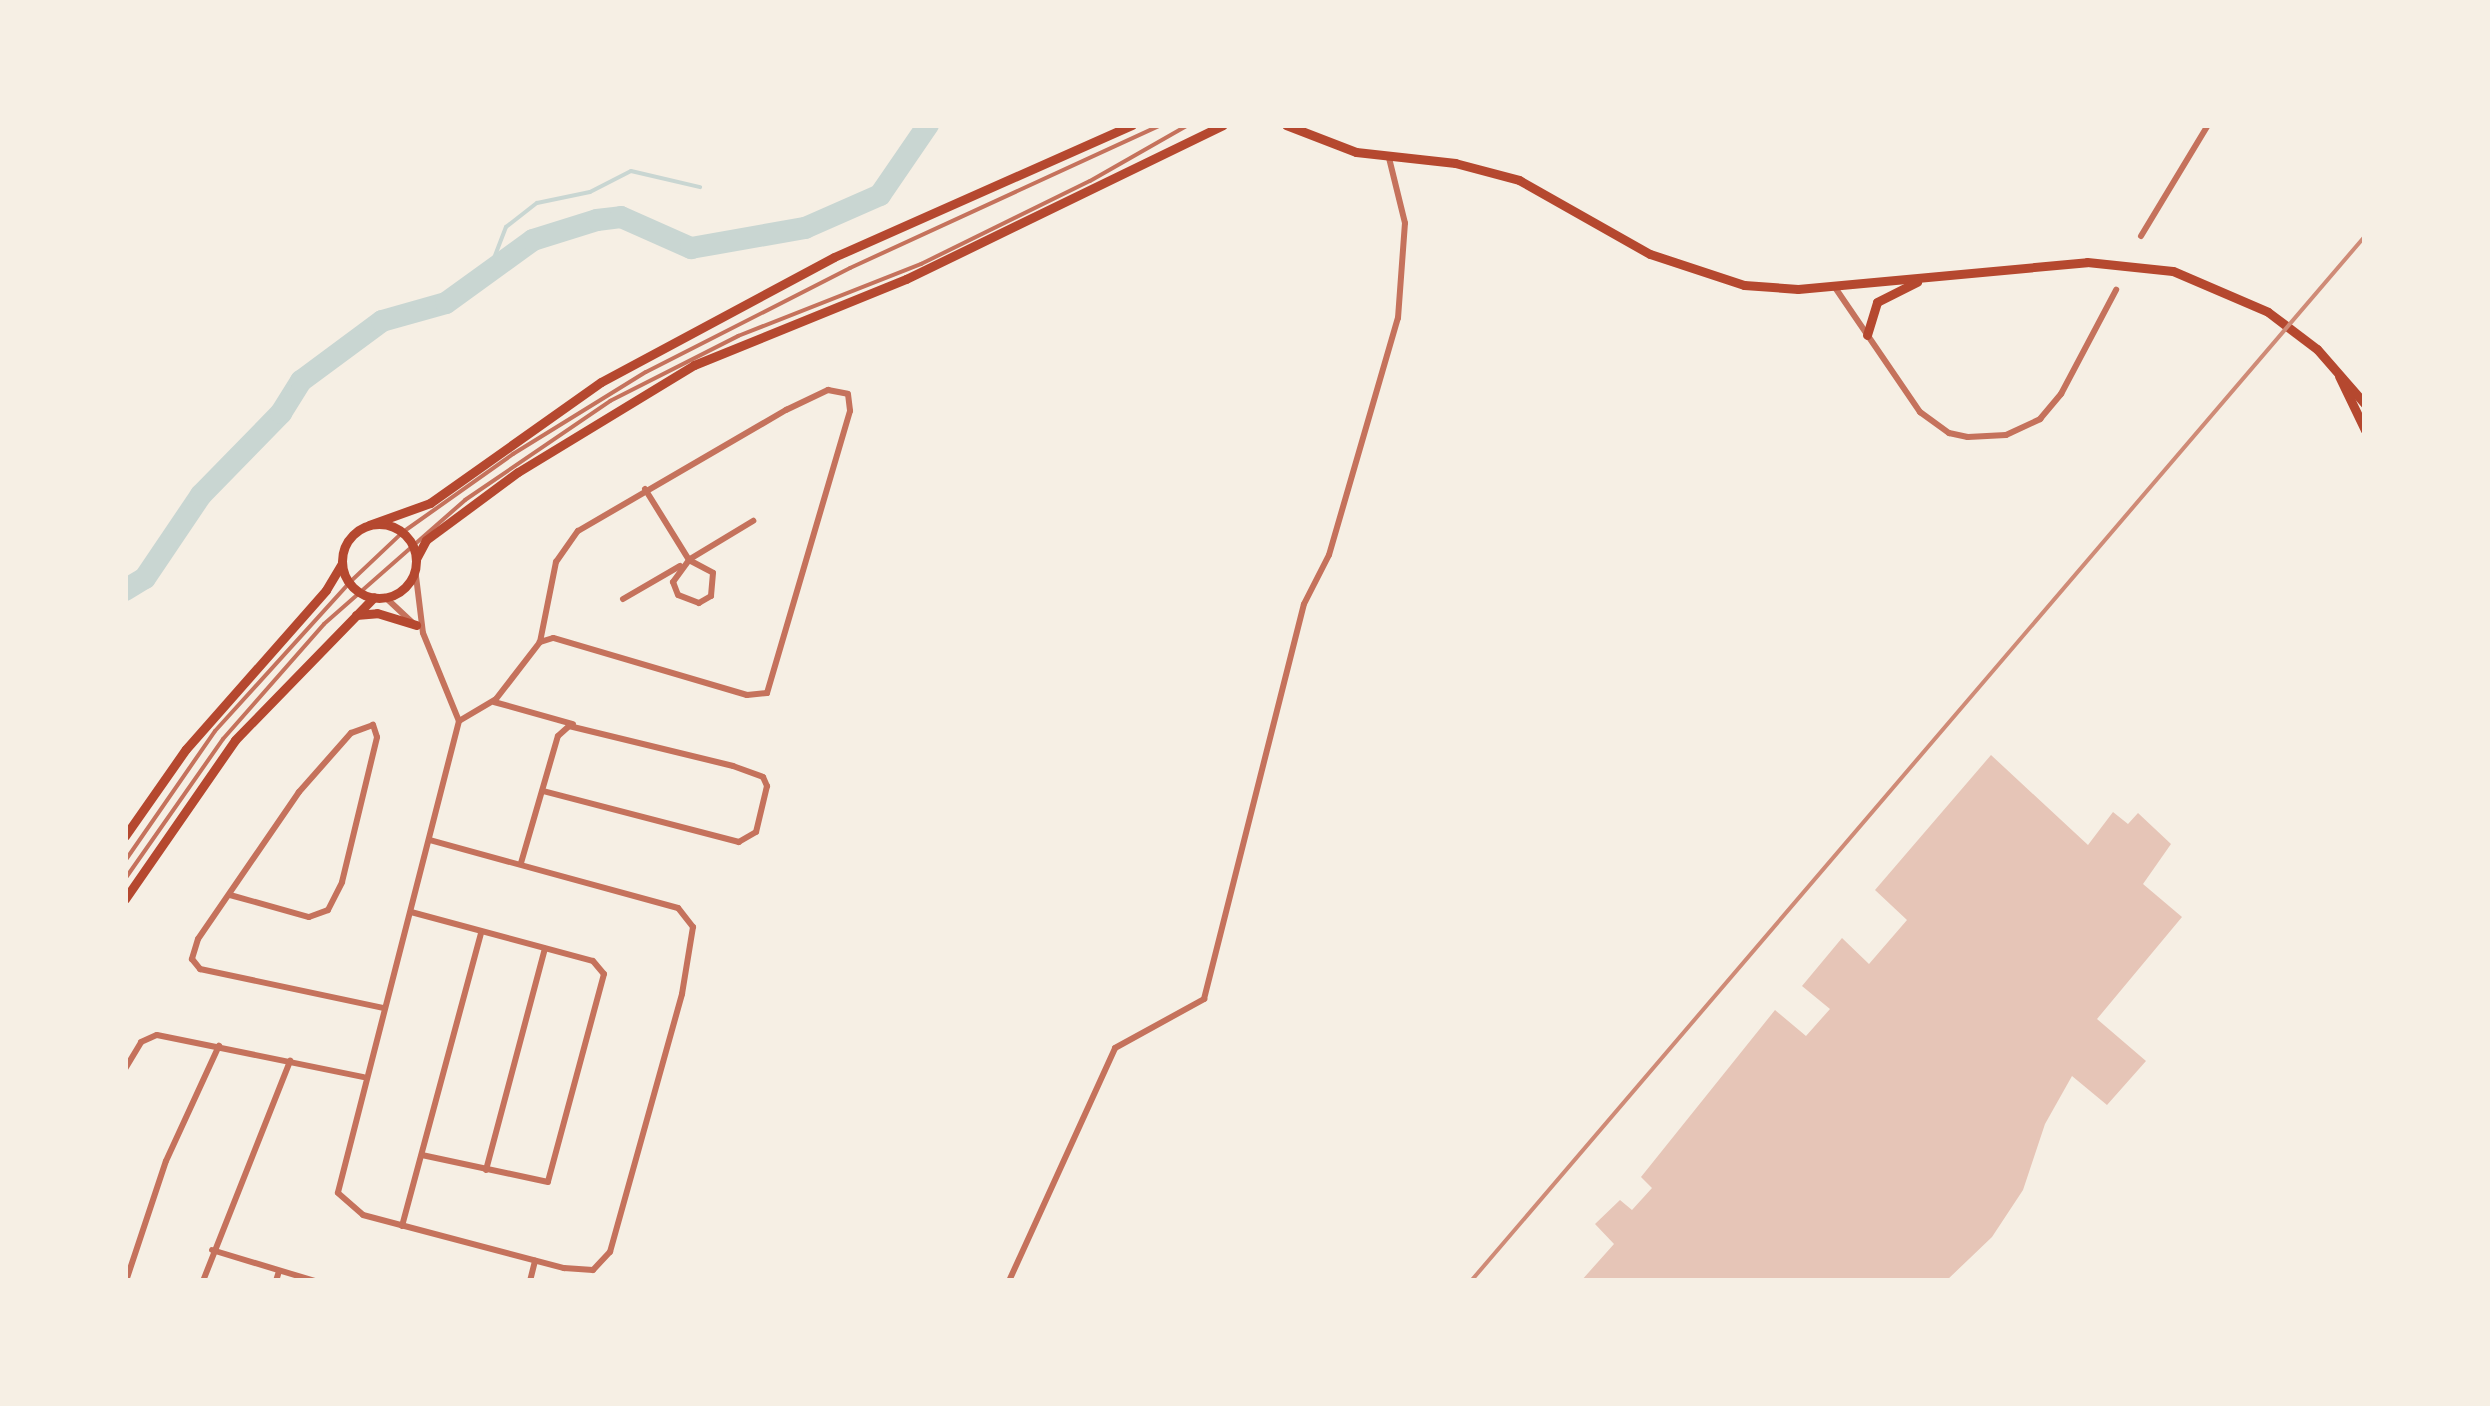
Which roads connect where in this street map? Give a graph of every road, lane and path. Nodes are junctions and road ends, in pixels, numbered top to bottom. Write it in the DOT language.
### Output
graph roads {
  1 [pos="1132,125"];
  2 [pos="1161,125"];
  3 [pos="1188,125"];
  4 [pos="1223,125"];
  5 [pos="1286,125"];
  6 [pos="1310,125"];
  7 [pos="2208,125"];
  8 [pos="1319,138"];
  9 [pos="1389,158"];
  10 [pos="2140,236"];
  11 [pos="1929,277"];
  12 [pos="1834,286"];
  13 [pos="2116,290"];
  14 [pos="1867,335"];
  15 [pos="2353,395"];
  16 [pos="2365,404"];
  17 [pos="2365,430"];
  18 [pos="645,489"];
  19 [pos="754,521"];
  20 [pos="369,525"];
  21 [pos="403,532"];
  22 [pos="411,542"];
  23 [pos="690,560"];
  24 [pos="342,563"];
  25 [pos="416,564"];
  26 [pos="349,583"];
  27 [pos="358,592"];
  28 [pos="380,597"];
  29 [pos="623,600"];
  30 [pos="356,615"];
  31 [pos="420,629"];
  32 [pos="540,642"];
  33 [pos="493,702"];
  34 [pos="459,721"];
  35 [pos="576,726"];
  36 [pos="543,790"];
  37 [pos="125,836"];
  38 [pos="430,840"];
  39 [pos="125,861"];
  40 [pos="520,863"];
  41 [pos="125,879"];
  42 [pos="230,895"];
  43 [pos="125,899"];
  44 [pos="410,912"];
  45 [pos="481,933"];
  46 [pos="545,949"];
  47 [pos="383,1008"];
  48 [pos="219,1046"];
  49 [pos="290,1062"];
  50 [pos="125,1069"];
  51 [pos="364,1077"];
  52 [pos="422,1155"];
  53 [pos="486,1170"];
  54 [pos="402,1226"];
  55 [pos="212,1250"];
  56 [pos="534,1261"];
  57 [pos="279,1271"];
  58 [pos="126,1281"];
  59 [pos="202,1281"];
  60 [pos="276,1281"];
  61 [pos="315,1281"];
  62 [pos="530,1281"];
  63 [pos="1009,1281"];
  1 -- 20 [label="main road"];
  2 -- 21 [label="lane"];
  3 -- 22 [label="lane"];
  4 -- 25 [label="main road"];
  5 -- 8 [label="main road"];
  6 -- 8 [label="main road"];
  7 -- 10 [label="street"];
  8 -- 9 [label="main road"];
  9 -- 12 [label="main road"];
  9 -- 63 [label="street"];
  11 -- 12 [label="main road"];
  11 -- 14 [label="main road"];
  11 -- 15 [label="main road"];
  12 -- 14 [label="street"];
  13 -- 14 [label="street"];
  15 -- 16 [label="main road"];
  15 -- 17 [label="main road"];
  18 -- 23 [label="street"];
  18 -- 32 [label="street"];
  18 -- 32 [label="street"];
  19 -- 23 [label="street"];
  20 -- 21 [label="main road"];
  20 -- 24 [label="main road"];
  21 -- 22 [label="main road"];
  21 -- 26 [label="lane"];
  22 -- 25 [label="main road"];
  22 -- 27 [label="lane"];
  23 -- 23 [label="street"];
  23 -- 29 [label="street"];
  24 -- 26 [label="main road"];
  24 -- 37 [label="main road"];
  25 -- 28 [label="main road"];
  25 -- 31 [label="street"];
  26 -- 27 [label="main road"];
  26 -- 39 [label="lane"];
  27 -- 28 [label="main road"];
  27 -- 41 [label="lane"];
  28 -- 30 [label="main road"];
  28 -- 31 [label="street"];
  30 -- 31 [label="main road"];
  30 -- 43 [label="main road"];
  31 -- 34 [label="street"];
  32 -- 33 [label="street"];
  33 -- 34 [label="street"];
  33 -- 35 [label="street"];
  34 -- 38 [label="street"];
  35 -- 36 [label="street"];
  35 -- 36 [label="street"];
  36 -- 40 [label="street"];
  38 -- 40 [label="street"];
  38 -- 44 [label="street"];
  40 -- 56 [label="street"];
  42 -- 42 [label="street"];
  42 -- 47 [label="street"];
  44 -- 45 [label="street"];
  44 -- 47 [label="street"];
  45 -- 46 [label="street"];
  45 -- 52 [label="street"];
  46 -- 53 [label="street"];
  46 -- 53 [label="street"];
  47 -- 51 [label="street"];
  48 -- 49 [label="street"];
  48 -- 50 [label="street"];
  48 -- 58 [label="street"];
  49 -- 51 [label="street"];
  49 -- 55 [label="street"];
  51 -- 54 [label="street"];
  52 -- 53 [label="street"];
  52 -- 54 [label="street"];
  54 -- 56 [label="street"];
  55 -- 57 [label="street"];
  55 -- 59 [label="street"];
  56 -- 62 [label="street"];
  57 -- 60 [label="street"];
  57 -- 61 [label="street"];
}
